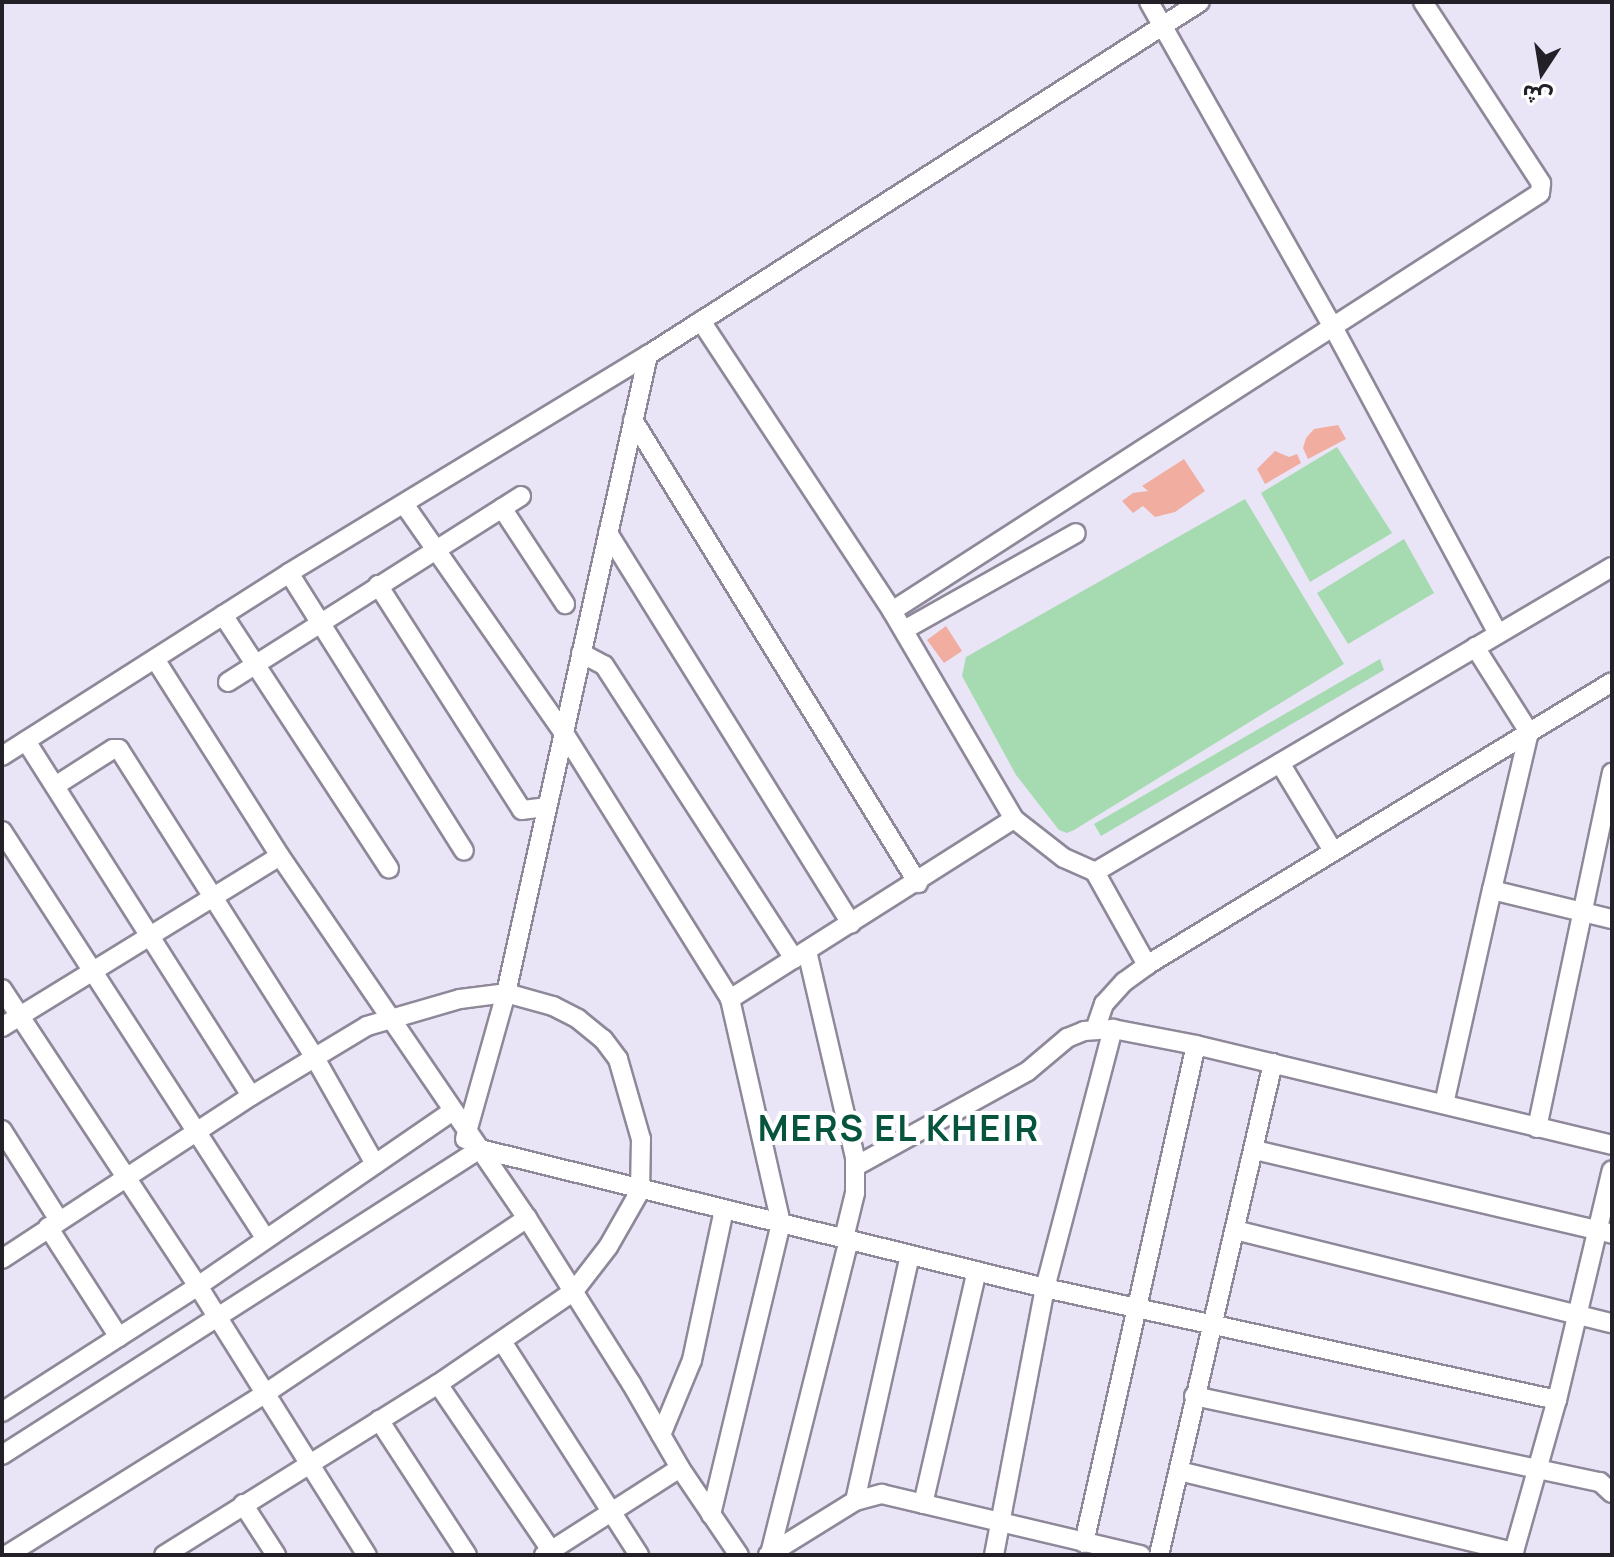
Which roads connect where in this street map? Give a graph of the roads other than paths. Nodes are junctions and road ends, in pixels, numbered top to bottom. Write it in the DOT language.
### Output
graph roads {
  1 [pos="1149,2"];
  2 [pos="1200,2"];
  3 [pos="1423,2"];
  4 [pos="1162,26"];
  5 [pos="701,321"];
  6 [pos="1334,329"];
  7 [pos="648,355"];
  8 [pos="633,420"];
  9 [pos="521,496"];
  10 [pos="404,504"];
  11 [pos="502,508"];
  12 [pos="608,533"];
  13 [pos="1076,533"];
  14 [pos="434,549"];
  15 [pos="1612,567"];
  16 [pos="289,573"];
  17 [pos="378,585"];
  18 [pos="565,604"];
  19 [pos="892,611"];
  20 [pos="223,615"];
  21 [pos="320,622"];
  22 [pos="904,630"];
  23 [pos="1498,633"];
  24 [pos="1475,647"];
  25 [pos="581,653"];
  26 [pos="155,659"];
  27 [pos="256,664"];
  28 [pos="228,682"];
  29 [pos="1612,682"];
  30 [pos="1529,732"];
  31 [pos="564,733"];
  32 [pos="26,741"];
  33 [pos="2,756"];
  34 [pos="1280,763"];
  35 [pos="1612,773"];
  36 [pos="55,786"];
  37 [pos="547,807"];
  38 [pos="1014,819"];
  39 [pos="2,831"];
  40 [pos="464,851"];
  41 [pos="1333,851"];
  42 [pos="280,856"];
  43 [pos="389,869"];
  44 [pos="1095,872"];
  45 [pos="918,883"];
  46 [pos="1492,890"];
  47 [pos="215,896"];
  48 [pos="1583,911"];
  49 [pos="1612,919"];
  50 [pos="851,924"];
  51 [pos="149,936"];
  52 [pos="800,955"];
  53 [pos="1147,965"];
  54 [pos="92,971"];
  55 [pos="2,989"];
  56 [pos="506,993"];
  57 [pos="730,999"];
  58 [pos="19,1016"];
  59 [pos="392,1021"];
  60 [pos="2,1027"];
  61 [pos="1104,1029"];
  62 [pos="1196,1045"];
  63 [pos="315,1058"];
  64 [pos="1273,1063"];
  65 [pos="251,1096"];
  66 [pos="1444,1104"];
  67 [pos="453,1111"];
  68 [pos="1537,1128"];
  69 [pos="2,1130"];
  70 [pos="468,1133"];
  71 [pos="197,1134"];
  72 [pos="1612,1145"];
  73 [pos="480,1149"];
  74 [pos="1255,1150"];
  75 [pos="457,1163"];
  76 [pos="375,1164"];
  77 [pos="856,1166"];
  78 [pos="1612,1170"];
  79 [pos="128,1177"];
  80 [pos="640,1191"];
  81 [pos="724,1210"];
  82 [pos="527,1218"];
  83 [pos="781,1223"];
  84 [pos="54,1224"];
  85 [pos="1235,1230"];
  86 [pos="1604,1232"];
  87 [pos="266,1239"];
  88 [pos="846,1239"];
  89 [pos="910,1255"];
  90 [pos="2,1259"];
  91 [pos="977,1271"];
  92 [pos="198,1286"];
  93 [pos="1045,1288"];
  94 [pos="574,1291"];
  95 [pos="1134,1308"];
  96 [pos="1576,1314"];
  97 [pos="216,1316"];
  98 [pos="1612,1323"];
  99 [pos="1211,1326"];
  100 [pos="119,1337"];
  101 [pos="503,1343"];
  102 [pos="438,1384"];
  103 [pos="263,1395"];
  104 [pos="1194,1396"];
  105 [pos="1557,1400"];
  106 [pos="4,1406"];
  107 [pos="379,1420"];
  108 [pos="661,1435"];
  109 [pos="2,1455"];
  110 [pos="307,1463"];
  111 [pos="680,1468"];
  112 [pos="1537,1470"];
  113 [pos="1179,1471"];
  114 [pos="1612,1493"];
  115 [pos="855,1501"];
  116 [pos="243,1504"];
  117 [pos="923,1504"];
  118 [pos="611,1511"];
  119 [pos="711,1515"];
  120 [pos="1000,1524"];
  121 [pos="1084,1543"];
  122 [pos="176,1552"];
  123 [pos="778,1552"];
  124 [pos="1110,1552"];
  125 [pos="550,1553"];
  126 [pos="1513,1553"];
  127 [pos="5,1554"];
  128 [pos="276,1555"];
  129 [pos="367,1555"];
  130 [pos="467,1555"];
  131 [pos="639,1555"];
  132 [pos="739,1555"];
  133 [pos="994,1555"];
  134 [pos="1141,1555"];
  135 [pos="1159,1555"];
  1 -- 4 [label="street"];
  2 -- 4 [label="street"];
  3 -- 6 [label="street"];
  4 -- 5 [label="street"];
  4 -- 6 [label="street"];
  5 -- 7 [label="street"];
  5 -- 19 [label="street"];
  6 -- 19 [label="street"];
  6 -- 23 [label="street"];
  7 -- 8 [label="street"];
  7 -- 10 [label="street"];
  8 -- 12 [label="street"];
  8 -- 45 [label="street"];
  9 -- 11 [label="street"];
  10 -- 14 [label="street"];
  10 -- 16 [label="street"];
  11 -- 14 [label="street"];
  11 -- 18 [label="street"];
  12 -- 25 [label="street"];
  12 -- 50 [label="street"];
  13 -- 22 [label="street"];
  14 -- 17 [label="street"];
  14 -- 31 [label="street"];
  15 -- 23 [label="street"];
  16 -- 20 [label="street"];
  16 -- 21 [label="street"];
  17 -- 21 [label="street"];
  17 -- 37 [label="street"];
  19 -- 22 [label="street"];
  20 -- 26 [label="street"];
  20 -- 27 [label="street"];
  21 -- 27 [label="street"];
  21 -- 40 [label="street"];
  22 -- 38 [label="street"];
  23 -- 24 [label="street"];
  24 -- 30 [label="street"];
  24 -- 34 [label="street"];
  25 -- 31 [label="street"];
  25 -- 52 [label="street"];
  26 -- 32 [label="street"];
  26 -- 42 [label="street"];
  27 -- 28 [label="street"];
  27 -- 43 [label="street"];
  29 -- 30 [label="street"];
  30 -- 41 [label="street"];
  30 -- 46 [label="street"];
  31 -- 37 [label="street"];
  31 -- 57 [label="street"];
  32 -- 33 [label="street"];
  32 -- 36 [label="street"];
  34 -- 41 [label="street"];
  34 -- 44 [label="street"];
  35 -- 48 [label="street"];
  36 -- 47 [label="street"];
  36 -- 51 [label="street"];
  37 -- 56 [label="street"];
  38 -- 44 [label="street"];
  38 -- 45 [label="street"];
  39 -- 54 [label="street"];
  41 -- 53 [label="street"];
  42 -- 47 [label="street"];
  42 -- 59 [label="street"];
  44 -- 53 [label="street"];
  45 -- 50 [label="street"];
  46 -- 48 [label="street"];
  46 -- 66 [label="street"];
  47 -- 51 [label="street"];
  47 -- 63 [label="street"];
  48 -- 49 [label="street"];
  48 -- 68 [label="street"];
  50 -- 52 [label="street"];
  51 -- 54 [label="street"];
  51 -- 65 [label="street"];
  52 -- 57 [label="street"];
  52 -- 77 [label="street"];
  53 -- 61 [label="street"];
  54 -- 58 [label="street"];
  54 -- 71 [label="street"];
  55 -- 58 [label="street"];
  56 -- 59 [label="street"];
  56 -- 70 [label="street"];
  56 -- 80 [label="street"];
  57 -- 83 [label="street"];
  58 -- 60 [label="street"];
  58 -- 79 [label="street"];
  59 -- 63 [label="street"];
  59 -- 67 [label="street"];
  61 -- 62 [label="street"];
  61 -- 77 [label="street"];
  61 -- 93 [label="street"];
  62 -- 64 [label="street"];
  62 -- 95 [label="street"];
  63 -- 65 [label="street"];
  63 -- 76 [label="street"];
  64 -- 66 [label="street"];
  64 -- 74 [label="street"];
  65 -- 71 [label="street"];
  66 -- 68 [label="street"];
  67 -- 70 [label="street"];
  67 -- 76 [label="street"];
  68 -- 72 [label="street"];
  69 -- 84 [label="street"];
  70 -- 73 [label="street"];
  70 -- 75 [label="street"];
  71 -- 79 [label="street"];
  71 -- 87 [label="street"];
  73 -- 75 [label="street"];
  73 -- 80 [label="street"];
  73 -- 82 [label="street"];
  74 -- 85 [label="street"];
  74 -- 86 [label="street"];
  75 -- 97 [label="street"];
  76 -- 87 [label="street"];
  77 -- 88 [label="street"];
  78 -- 86 [label="street"];
  79 -- 84 [label="street"];
  79 -- 92 [label="street"];
  80 -- 81 [label="street"];
  80 -- 94 [label="street"];
  81 -- 83 [label="street"];
  81 -- 108 [label="street"];
  82 -- 94 [label="street"];
  82 -- 103 [label="street"];
  83 -- 88 [label="street"];
  83 -- 119 [label="street"];
  84 -- 90 [label="street"];
  84 -- 100 [label="street"];
  85 -- 96 [label="street"];
  85 -- 99 [label="street"];
  86 -- 96 [label="street"];
  87 -- 92 [label="street"];
  88 -- 89 [label="street"];
  88 -- 123 [label="street"];
  89 -- 91 [label="street"];
  89 -- 115 [label="street"];
  91 -- 93 [label="street"];
  91 -- 117 [label="street"];
  92 -- 97 [label="street"];
  92 -- 100 [label="street"];
  93 -- 95 [label="street"];
  93 -- 120 [label="street"];
  94 -- 101 [label="street"];
  94 -- 108 [label="street"];
  95 -- 99 [label="street"];
  95 -- 121 [label="street"];
  96 -- 98 [label="street"];
  96 -- 105 [label="street"];
  97 -- 103 [label="street"];
  97 -- 109 [label="street"];
  99 -- 104 [label="street"];
  99 -- 105 [label="street"];
  100 -- 106 [label="street"];
  101 -- 102 [label="street"];
  101 -- 118 [label="street"];
  102 -- 107 [label="street"];
  102 -- 125 [label="street"];
  103 -- 110 [label="street"];
  103 -- 127 [label="street"];
  104 -- 112 [label="street"];
  104 -- 113 [label="street"];
  105 -- 112 [label="street"];
  107 -- 110 [label="street"];
  107 -- 130 [label="street"];
  108 -- 111 [label="street"];
  110 -- 116 [label="street"];
  110 -- 129 [label="street"];
  111 -- 118 [label="street"];
  111 -- 119 [label="street"];
  112 -- 114 [label="street"];
  112 -- 126 [label="street"];
  113 -- 126 [label="street"];
  113 -- 135 [label="street"];
  115 -- 117 [label="street"];
  115 -- 123 [label="street"];
  116 -- 122 [label="street"];
  116 -- 128 [label="street"];
  117 -- 120 [label="street"];
  118 -- 125 [label="street"];
  118 -- 131 [label="street"];
  119 -- 132 [label="street"];
  120 -- 121 [label="street"];
  120 -- 133 [label="street"];
  121 -- 124 [label="street"];
  124 -- 134 [label="street"];
}
